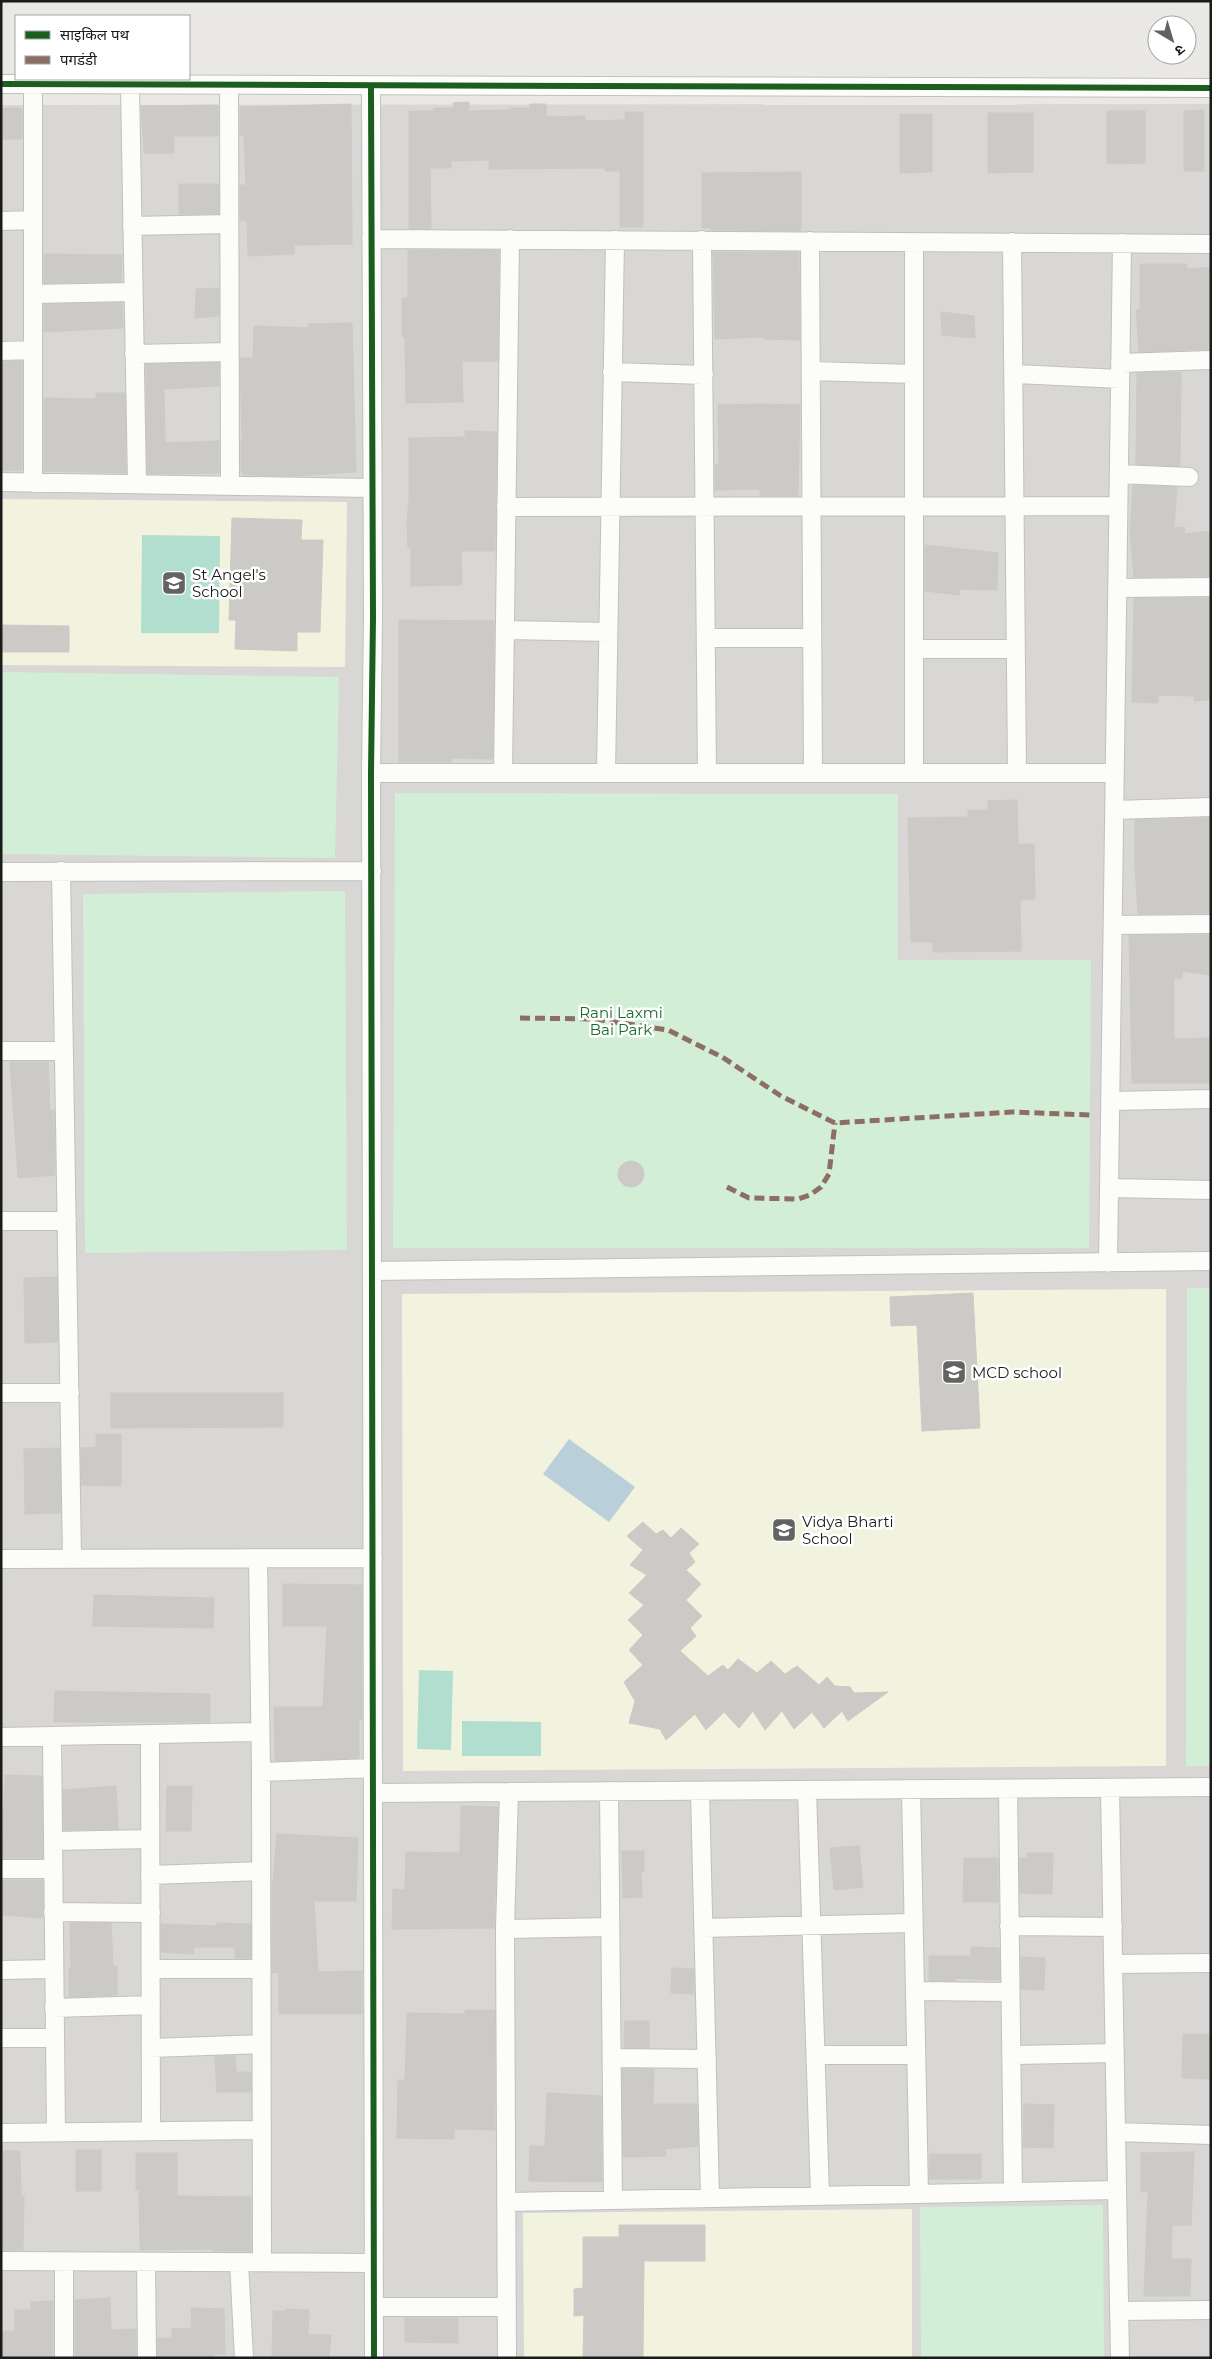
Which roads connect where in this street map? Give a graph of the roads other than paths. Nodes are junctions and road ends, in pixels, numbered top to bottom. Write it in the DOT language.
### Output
graph roads {
  1 [pos="1,84"];
  2 [pos="33,84"];
  3 [pos="130,85"];
  4 [pos="229,85"];
  5 [pos="371,86"];
  6 [pos="1211,88"];
  7 [pos="33,220"];
  8 [pos="1,221"];
  9 [pos="229,224"];
  10 [pos="132,226"];
  11 [pos="371,239"];
  12 [pos="510,239"];
  13 [pos="615,240"];
  14 [pos="702,240"];
  15 [pos="810,241"];
  16 [pos="914,242"];
  17 [pos="1012,242"];
  18 [pos="1122,243"];
  19 [pos="1211,244"];
  20 [pos="133,292"];
  21 [pos="33,294"];
  22 [pos="33,350"];
  23 [pos="1,351"];
  24 [pos="229,352"];
  25 [pos="134,354"];
  26 [pos="1211,360"];
  27 [pos="811,371"];
  28 [pos="1120,371"];
  29 [pos="612,372"];
  30 [pos="704,374"];
  31 [pos="914,374"];
  32 [pos="1014,374"];
  33 [pos="1119,474"];
  34 [pos="1189,477"];
  35 [pos="1,482"];
  36 [pos="33,483"];
  37 [pos="137,484"];
  38 [pos="230,486"];
  39 [pos="371,488"];
  40 [pos="914,506"];
  41 [pos="1015,506"];
  42 [pos="1118,506"];
  43 [pos="506,507"];
  44 [pos="611,507"];
  45 [pos="705,507"];
  46 [pos="812,507"];
  47 [pos="1211,587"];
  48 [pos="1117,588"];
  49 [pos="505,630"];
  50 [pos="608,632"];
  51 [pos="706,638"];
  52 [pos="812,638"];
  53 [pos="914,649"];
  54 [pos="1016,649"];
  55 [pos="371,773"];
  56 [pos="503,773"];
  57 [pos="606,773"];
  58 [pos="707,773"];
  59 [pos="813,773"];
  60 [pos="914,773"];
  61 [pos="1017,773"];
  62 [pos="1114,773"];
  63 [pos="1211,808"];
  64 [pos="1114,810"];
  65 [pos="372,871"];
  66 [pos="1,872"];
  67 [pos="61,872"];
  68 [pos="1211,924"];
  69 [pos="1113,925"];
  70 [pos="1,1051"];
  71 [pos="64,1051"];
  72 [pos="1211,1099"];
  73 [pos="1110,1101"];
  74 [pos="1109,1188"];
  75 [pos="1211,1190"];
  76 [pos="1,1221"];
  77 [pos="67,1222"];
  78 [pos="1211,1261"];
  79 [pos="1108,1262"];
  80 [pos="372,1271"];
  81 [pos="1,1393"];
  82 [pos="70,1393"];
  83 [pos="258,1558"];
  84 [pos="372,1558"];
  85 [pos="1,1559"];
  86 [pos="72,1559"];
  87 [pos="259,1732"];
  88 [pos="150,1735"];
  89 [pos="52,1736"];
  90 [pos="1,1737"];
  91 [pos="373,1768"];
  92 [pos="261,1772"];
  93 [pos="1110,1788"];
  94 [pos="1211,1788"];
  95 [pos="911,1789"];
  96 [pos="1008,1789"];
  97 [pos="807,1790"];
  98 [pos="609,1791"];
  99 [pos="700,1791"];
  100 [pos="509,1792"];
  101 [pos="373,1793"];
  102 [pos="150,1840"];
  103 [pos="53,1841"];
  104 [pos="1,1869"];
  105 [pos="53,1869"];
  106 [pos="260,1871"];
  107 [pos="150,1875"];
  108 [pos="53,1912"];
  109 [pos="150,1912"];
  110 [pos="913,1923"];
  111 [pos="812,1926"];
  112 [pos="1009,1926"];
  113 [pos="610,1927"];
  114 [pos="1113,1927"];
  115 [pos="703,1928"];
  116 [pos="505,1929"];
  117 [pos="1211,1963"];
  118 [pos="1113,1964"];
  119 [pos="151,1968"];
  120 [pos="54,1969"];
  121 [pos="260,1969"];
  122 [pos="1,1970"];
  123 [pos="914,1991"];
  124 [pos="1010,1992"];
  125 [pos="151,2005"];
  126 [pos="54,2008"];
  127 [pos="1,2038"];
  128 [pos="55,2038"];
  129 [pos="261,2044"];
  130 [pos="151,2048"];
  131 [pos="1115,2053"];
  132 [pos="816,2055"];
  133 [pos="916,2055"];
  134 [pos="1011,2055"];
  135 [pos="612,2058"];
  136 [pos="707,2059"];
  137 [pos="261,2130"];
  138 [pos="151,2131"];
  139 [pos="56,2132"];
  140 [pos="1116,2132"];
  141 [pos="1,2133"];
  142 [pos="1211,2135"];
  143 [pos="1117,2190"];
  144 [pos="1012,2192"];
  145 [pos="919,2194"];
  146 [pos="820,2196"];
  147 [pos="710,2198"];
  148 [pos="614,2200"];
  149 [pos="506,2202"];
  150 [pos="1,2262"];
  151 [pos="64,2262"];
  152 [pos="146,2262"];
  153 [pos="239,2262"];
  154 [pos="262,2262"];
  155 [pos="374,2263"];
  156 [pos="374,2307"];
  157 [pos="507,2307"];
  158 [pos="1211,2310"];
  159 [pos="1119,2311"];
  160 [pos="64,2358"];
  161 [pos="147,2358"];
  162 [pos="244,2358"];
  163 [pos="374,2358"];
  164 [pos="507,2358"];
  165 [pos="1120,2358"];
  1 -- 2 [label="street"];
  2 -- 3 [label="street"];
  2 -- 7 [label="street"];
  3 -- 4 [label="street"];
  3 -- 10 [label="street"];
  4 -- 5 [label="street"];
  4 -- 9 [label="street"];
  5 -- 6 [label="street"];
  5 -- 11 [label="street"];
  7 -- 8 [label="street"];
  7 -- 21 [label="street"];
  9 -- 10 [label="street"];
  9 -- 24 [label="street"];
  10 -- 20 [label="street"];
  11 -- 12 [label="street"];
  11 -- 39 [label="street"];
  12 -- 13 [label="street"];
  12 -- 43 [label="street"];
  13 -- 14 [label="street"];
  13 -- 29 [label="street"];
  14 -- 15 [label="street"];
  14 -- 30 [label="street"];
  15 -- 16 [label="street"];
  15 -- 27 [label="street"];
  16 -- 17 [label="street"];
  16 -- 31 [label="street"];
  17 -- 18 [label="street"];
  17 -- 32 [label="street"];
  18 -- 19 [label="street"];
  18 -- 28 [label="street"];
  20 -- 21 [label="street"];
  20 -- 25 [label="street"];
  21 -- 22 [label="street"];
  22 -- 23 [label="street"];
  22 -- 36 [label="street"];
  24 -- 25 [label="street"];
  24 -- 38 [label="street"];
  25 -- 37 [label="street"];
  26 -- 28 [label="street"];
  27 -- 31 [label="street"];
  27 -- 46 [label="street"];
  28 -- 32 [label="street"];
  28 -- 33 [label="street"];
  29 -- 30 [label="street"];
  29 -- 44 [label="street"];
  30 -- 45 [label="street"];
  31 -- 40 [label="street"];
  32 -- 41 [label="street"];
  33 -- 34 [label="street"];
  33 -- 42 [label="street"];
  35 -- 36 [label="street"];
  36 -- 37 [label="street"];
  37 -- 38 [label="street"];
  38 -- 39 [label="street"];
  39 -- 55 [label="street"];
  40 -- 41 [label="street"];
  40 -- 46 [label="street"];
  40 -- 53 [label="street"];
  41 -- 42 [label="street"];
  41 -- 54 [label="street"];
  42 -- 48 [label="street"];
  43 -- 44 [label="street"];
  43 -- 49 [label="street"];
  44 -- 45 [label="street"];
  44 -- 50 [label="street"];
  45 -- 46 [label="street"];
  45 -- 51 [label="street"];
  46 -- 52 [label="street"];
  47 -- 48 [label="street"];
  48 -- 62 [label="street"];
  49 -- 50 [label="street"];
  49 -- 56 [label="street"];
  50 -- 57 [label="street"];
  51 -- 52 [label="street"];
  51 -- 58 [label="street"];
  52 -- 59 [label="street"];
  53 -- 54 [label="street"];
  53 -- 60 [label="street"];
  54 -- 61 [label="street"];
  55 -- 56 [label="street"];
  55 -- 65 [label="street"];
  56 -- 57 [label="street"];
  57 -- 58 [label="street"];
  58 -- 59 [label="street"];
  59 -- 60 [label="street"];
  60 -- 61 [label="street"];
  61 -- 62 [label="street"];
  62 -- 64 [label="street"];
  63 -- 64 [label="street"];
  64 -- 69 [label="street"];
  65 -- 67 [label="street"];
  65 -- 80 [label="street"];
  66 -- 67 [label="street"];
  67 -- 71 [label="street"];
  68 -- 69 [label="street"];
  69 -- 73 [label="street"];
  70 -- 71 [label="street"];
  71 -- 77 [label="street"];
  72 -- 73 [label="street"];
  73 -- 74 [label="street"];
  74 -- 75 [label="street"];
  74 -- 79 [label="street"];
  76 -- 77 [label="street"];
  77 -- 82 [label="street"];
  78 -- 79 [label="street"];
  79 -- 80 [label="street"];
  80 -- 84 [label="street"];
  81 -- 82 [label="street"];
  82 -- 86 [label="street"];
  83 -- 84 [label="street"];
  83 -- 86 [label="street"];
  83 -- 87 [label="street"];
  84 -- 91 [label="street"];
  85 -- 86 [label="street"];
  87 -- 88 [label="street"];
  87 -- 92 [label="street"];
  88 -- 89 [label="street"];
  88 -- 102 [label="street"];
  89 -- 90 [label="street"];
  89 -- 103 [label="street"];
  91 -- 92 [label="street"];
  91 -- 101 [label="street"];
  92 -- 106 [label="street"];
  93 -- 94 [label="street"];
  93 -- 96 [label="street"];
  93 -- 114 [label="street"];
  95 -- 96 [label="street"];
  95 -- 97 [label="street"];
  95 -- 110 [label="street"];
  96 -- 112 [label="street"];
  97 -- 99 [label="street"];
  97 -- 111 [label="street"];
  98 -- 99 [label="street"];
  98 -- 100 [label="street"];
  98 -- 113 [label="street"];
  99 -- 115 [label="street"];
  100 -- 101 [label="street"];
  100 -- 116 [label="street"];
  101 -- 155 [label="street"];
  102 -- 103 [label="street"];
  102 -- 107 [label="street"];
  103 -- 105 [label="street"];
  104 -- 105 [label="street"];
  105 -- 108 [label="street"];
  106 -- 107 [label="street"];
  106 -- 121 [label="street"];
  107 -- 109 [label="street"];
  108 -- 109 [label="street"];
  108 -- 120 [label="street"];
  109 -- 119 [label="street"];
  110 -- 111 [label="street"];
  110 -- 123 [label="street"];
  111 -- 115 [label="street"];
  111 -- 132 [label="street"];
  112 -- 114 [label="street"];
  112 -- 124 [label="street"];
  113 -- 116 [label="street"];
  113 -- 135 [label="street"];
  114 -- 118 [label="street"];
  115 -- 136 [label="street"];
  116 -- 149 [label="street"];
  117 -- 118 [label="street"];
  118 -- 131 [label="street"];
  119 -- 121 [label="street"];
  119 -- 125 [label="street"];
  120 -- 122 [label="street"];
  120 -- 126 [label="street"];
  121 -- 129 [label="street"];
  123 -- 124 [label="street"];
  123 -- 133 [label="street"];
  124 -- 134 [label="street"];
  125 -- 126 [label="street"];
  125 -- 130 [label="street"];
  126 -- 128 [label="street"];
  127 -- 128 [label="street"];
  128 -- 139 [label="street"];
  129 -- 130 [label="street"];
  129 -- 137 [label="street"];
  130 -- 138 [label="street"];
  131 -- 134 [label="street"];
  131 -- 140 [label="street"];
  132 -- 133 [label="street"];
  132 -- 146 [label="street"];
  133 -- 145 [label="street"];
  134 -- 144 [label="street"];
  135 -- 136 [label="street"];
  135 -- 148 [label="street"];
  136 -- 147 [label="street"];
  137 -- 138 [label="street"];
  137 -- 154 [label="street"];
  138 -- 139 [label="street"];
  139 -- 141 [label="street"];
  140 -- 142 [label="street"];
  140 -- 143 [label="street"];
  143 -- 144 [label="street"];
  143 -- 159 [label="street"];
  144 -- 145 [label="street"];
  145 -- 146 [label="street"];
  146 -- 147 [label="street"];
  147 -- 148 [label="street"];
  148 -- 149 [label="street"];
  149 -- 157 [label="street"];
  150 -- 151 [label="street"];
  151 -- 152 [label="street"];
  151 -- 160 [label="street"];
  152 -- 153 [label="street"];
  152 -- 161 [label="street"];
  153 -- 154 [label="street"];
  153 -- 162 [label="street"];
  154 -- 155 [label="street"];
  155 -- 156 [label="street"];
  156 -- 157 [label="street"];
  156 -- 163 [label="street"];
  157 -- 164 [label="street"];
  158 -- 159 [label="street"];
  159 -- 165 [label="street"];
}
